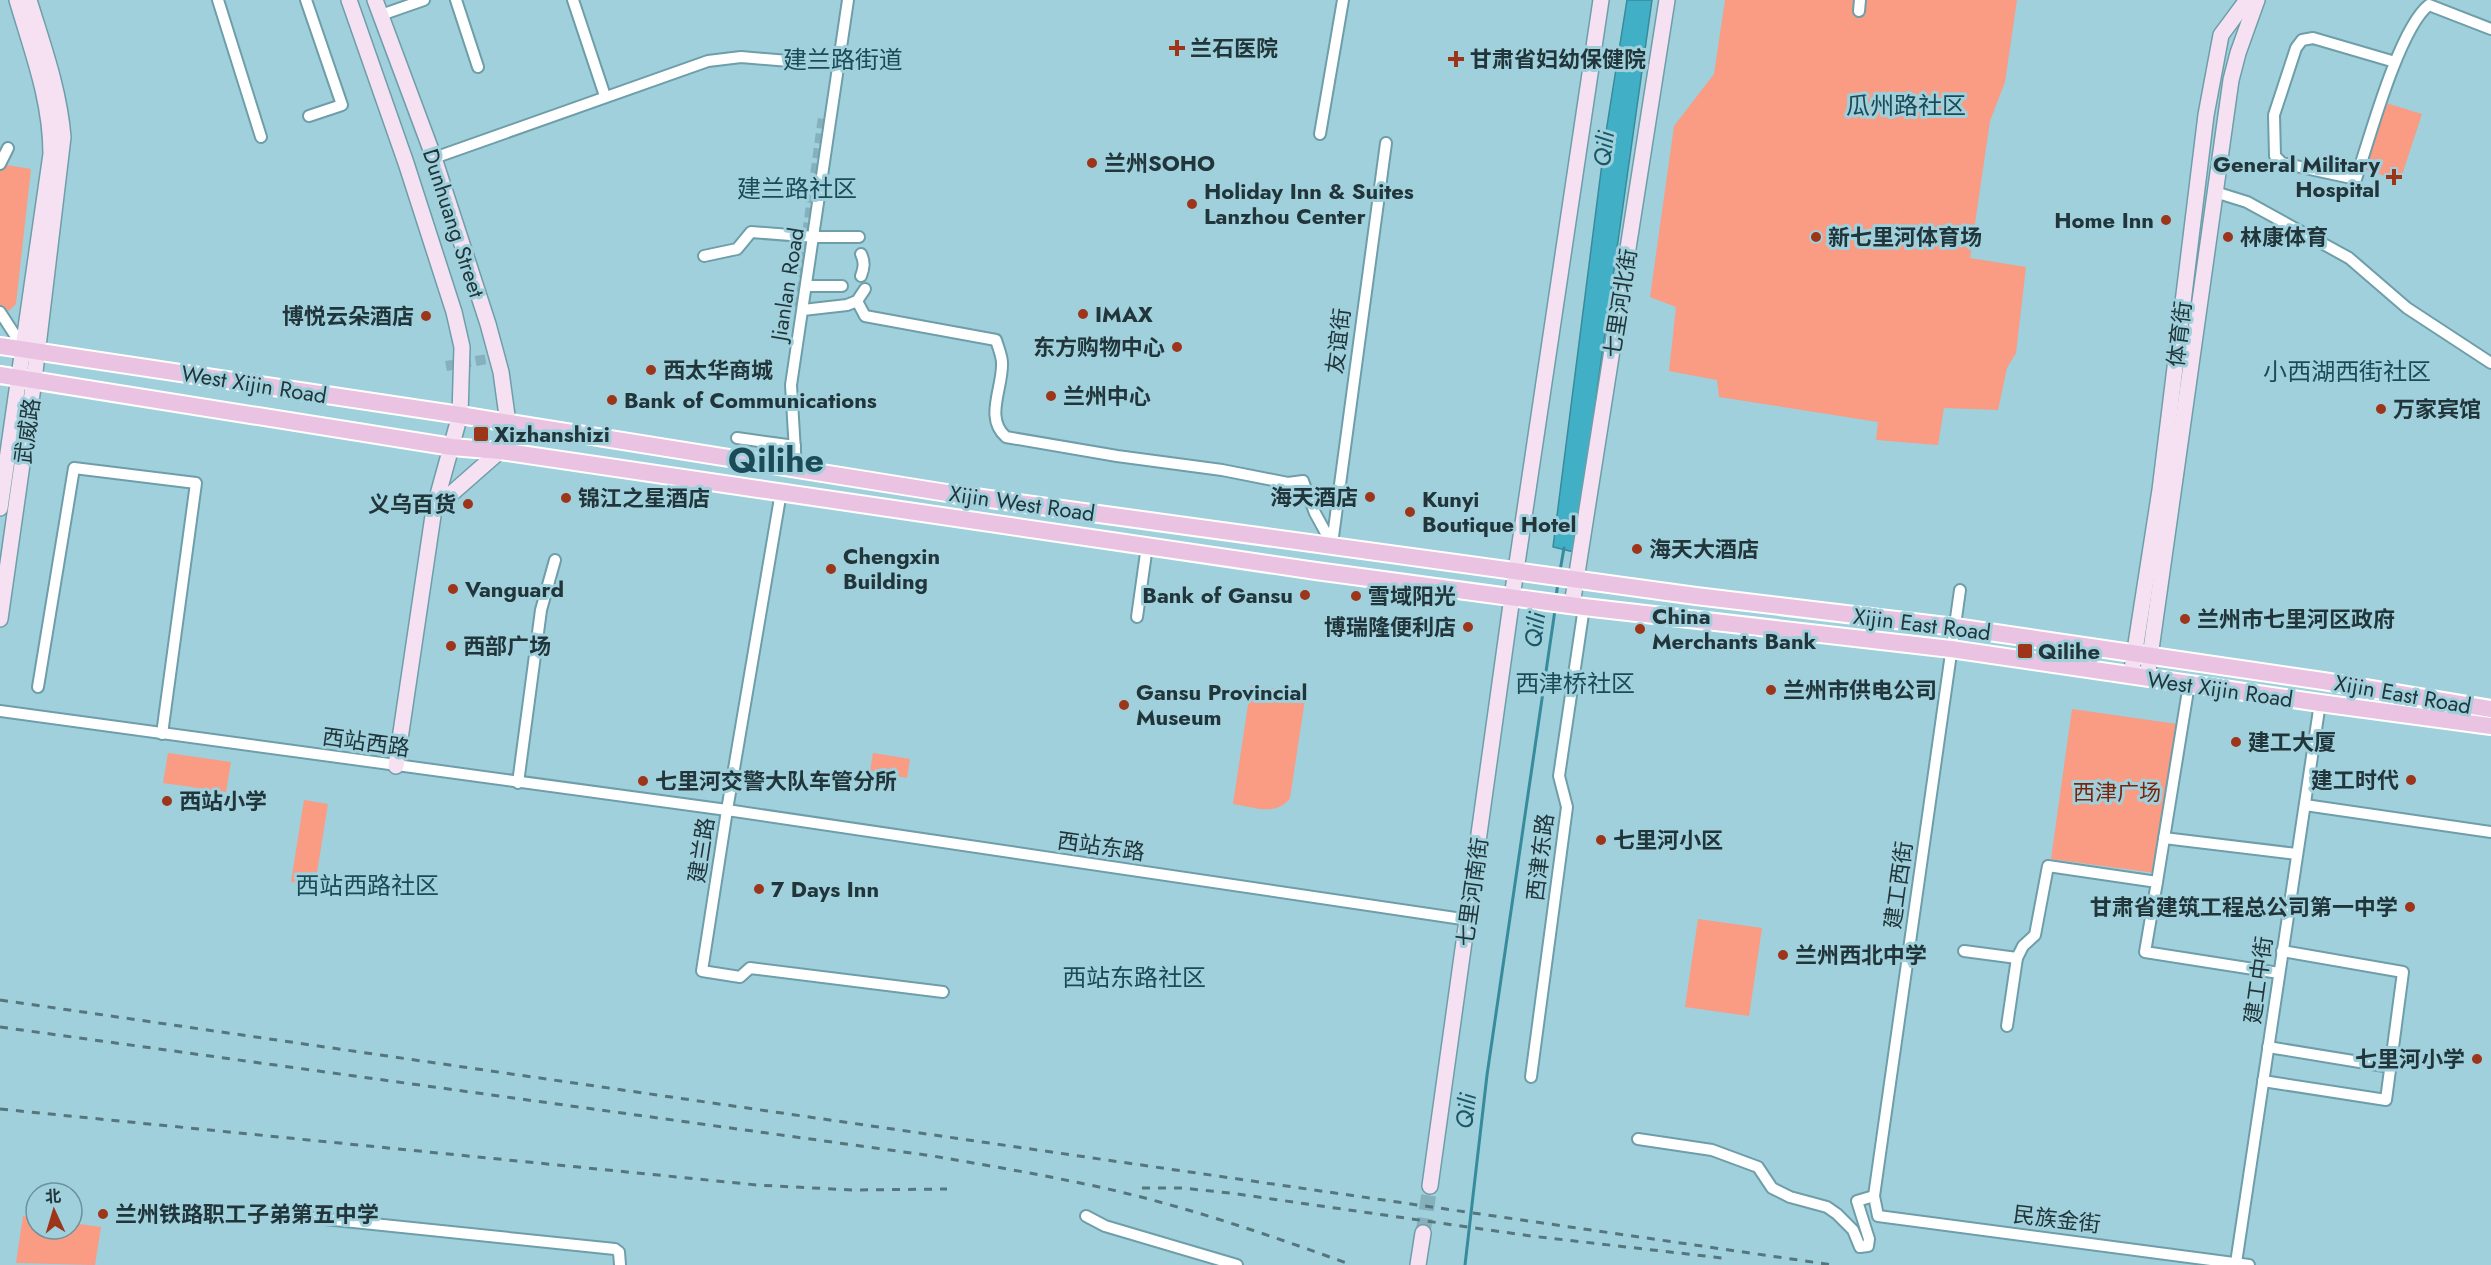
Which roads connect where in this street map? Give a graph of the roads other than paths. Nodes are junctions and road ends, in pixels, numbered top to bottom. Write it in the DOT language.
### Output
graph roads {
  1 [pos="17,0"];
  2 [pos="29,0"];
  3 [pos="218,0"];
  4 [pos="306,0"];
  5 [pos="349,0"];
  6 [pos="424,0"];
  7 [pos="456,0"];
  8 [pos="573,0"];
  9 [pos="848,0"];
  10 [pos="1342,0"];
  11 [pos="1601,0"];
  12 [pos="1666,0"];
  13 [pos="2247,0"];
  14 [pos="2257,0"];
  15 [pos="378,7"];
  16 [pos="2491,29"];
  17 [pos="2395,62"];
  18 [pos="837,65"];
  19 [pos="478,67"];
  20 [pos="605,96"];
  21 [pos="309,116"];
  22 [pos="1320,134"];
  23 [pos="261,137"];
  24 [pos="1386,143"];
  25 [pos="8,148"];
  26 [pos="434,158"];
  27 [pos="0,164"];
  28 [pos="2215,192"];
  29 [pos="815,237"];
  30 [pos="859,237"];
  31 [pos="861,254"];
  32 [pos="704,256"];
  33 [pos="861,276"];
  34 [pos="807,285"];
  35 [pos="842,286"];
  36 [pos="865,289"];
  37 [pos="857,301"];
  38 [pos="803,310"];
  39 [pos="0,312"];
  40 [pos="0,346"];
  41 [pos="31,350"];
  42 [pos="2491,363"];
  43 [pos="0,375"];
  44 [pos="27,379"];
  45 [pos="460,415"];
  46 [pos="508,423"];
  47 [pos="737,438"];
  48 [pos="795,446"];
  49 [pos="452,447"];
  50 [pos="500,451"];
  51 [pos="796,468"];
  52 [pos="781,492"];
  53 [pos="0,508"];
  54 [pos="434,509"];
  55 [pos="1326,544"];
  56 [pos="1147,546"];
  57 [pos="555,560"];
  58 [pos="1316,571"];
  59 [pos="1517,572"];
  60 [pos="1572,580"];
  61 [pos="1960,590"];
  62 [pos="1512,597"];
  63 [pos="1573,605"];
  64 [pos="1137,617"];
  65 [pos="0,619"];
  66 [pos="1954,627"];
  67 [pos="1951,650"];
  68 [pos="2143,654"];
  69 [pos="2135,676"];
  70 [pos="2189,684"];
  71 [pos="38,687"];
  72 [pos="2320,703"];
  73 [pos="2491,709"];
  74 [pos="0,711"];
  75 [pos="2491,726"];
  76 [pos="162,734"];
  77 [pos="396,766"];
  78 [pos="518,783"];
  79 [pos="2305,805"];
  80 [pos="727,810"];
  81 [pos="2491,832"];
  82 [pos="2164,838"];
  83 [pos="2297,854"];
  84 [pos="2157,882"];
  85 [pos="1469,920"];
  86 [pos="1964,951"];
  87 [pos="2282,951"];
  88 [pos="2017,958"];
  89 [pos="2279,973"];
  90 [pos="943,992"];
  91 [pos="2007,1026"];
  92 [pos="2268,1047"];
  93 [pos="2390,1067"];
  94 [pos="1531,1077"];
  95 [pos="2263,1081"];
  96 [pos="1638,1139"];
  97 [pos="1430,1186"];
  98 [pos="1874,1196"];
  99 [pos="286,1215"];
  100 [pos="1086,1216"];
  101 [pos="1423,1233"];
  102 [pos="2188,1261"];
  103 [pos="2236,1263"];
  104 [pos="620,1265"];
  105 [pos="1237,1265"];
  106 [pos="1418,1265"];
  107 [pos="2249,1265"];
  1 -- 41 [label="street"];
  2 -- 41 [label="street"];
  3 -- 23 [label="street"];
  4 -- 21 [label="street"];
  5 -- 45 [label="street, Dunhuang Street"];
  6 -- 15 [label="street"];
  7 -- 19 [label="street"];
  8 -- 20 [label="street"];
  9 -- 18 [label="street, Jianlan Road"];
  10 -- 22 [label="street"];
  11 -- 59 [label="street"];
  12 -- 60 [label="street, 七里河北街"];
  13 -- 68 [label="street, 体育街"];
  14 -- 28 [label="street, 体育街"];
  15 -- 26 [label="street, Dunhuang Street"];
  16 -- 17 [label="street"];
  17 -- 17 [label="street"];
  18 -- 20 [label="street"];
  18 -- 29 [label="street, Jianlan Road"];
  20 -- 26 [label="street"];
  24 -- 55 [label="street, 友谊街"];
  25 -- 27 [label="street"];
  26 -- 46 [label="street, Dunhuang Street"];
  28 -- 42 [label="street"];
  28 -- 68 [label="street, 体育街"];
  29 -- 30 [label="street"];
  29 -- 32 [label="street"];
  29 -- 34 [label="street, Jianlan Road"];
  31 -- 33 [label="street"];
  34 -- 35 [label="street"];
  34 -- 38 [label="street, Jianlan Road"];
  36 -- 37 [label="street"];
  37 -- 38 [label="street"];
  37 -- 55 [label="street"];
  38 -- 48 [label="street, Jianlan Road"];
  39 -- 41 [label="street"];
  40 -- 41 [label="main road, West Xijin Road"];
  41 -- 44 [label="street, 武威路"];
  41 -- 45 [label="main road, West Xijin Road"];
  43 -- 44 [label="main road, West Xijin Road"];
  44 -- 49 [label="main road, West Xijin Road"];
  44 -- 53 [label="street, 武威路"];
  44 -- 65 [label="street, 武威路"];
  45 -- 46 [label="main road, West Xijin Road"];
  45 -- 49 [label="street, Dunhuang Street"];
  46 -- 50 [label="street, Dunhuang Street"];
  46 -- 51 [label="main road, Xijin West Road"];
  47 -- 48 [label="street"];
  48 -- 51 [label="street, Jianlan Road"];
  49 -- 50 [label="main road, West Xijin Road"];
  49 -- 54 [label="street, Dunhuang Street"];
  50 -- 52 [label="main road, Xijin West Road"];
  50 -- 54 [label="street"];
  51 -- 55 [label="main road, Xijin West Road"];
  52 -- 56 [label="main road, Xijin West Road"];
  52 -- 80 [label="street, 建兰路"];
  54 -- 77 [label="street, Dunhuang Street"];
  55 -- 58 [label="main road"];
  55 -- 59 [label="main road, Xijin West Road"];
  56 -- 58 [label="main road, Xijin West Road"];
  56 -- 64 [label="street"];
  57 -- 78 [label="street"];
  58 -- 62 [label="main road, Xijin West Road"];
  59 -- 60 [label="main road, Xijin West Road"];
  59 -- 62 [label="street"];
  60 -- 63 [label="street, 七里河北街"];
  60 -- 66 [label="main road, Xijin East Road"];
  61 -- 66 [label="street, 建工西街"];
  62 -- 63 [label="main road"];
  62 -- 85 [label="street, 七里河南街"];
  63 -- 67 [label="main road, Xijin East Road"];
  63 -- 94 [label="street, 西津东路"];
  66 -- 67 [label="street, 建工西街"];
  66 -- 68 [label="main road, Xijin East Road"];
  67 -- 69 [label="main road, Xijin East Road"];
  67 -- 98 [label="street, 建工西街"];
  68 -- 69 [label="street, 体育街"];
  68 -- 73 [label="main road, Xijin East Road"];
  69 -- 70 [label="main road, West Xijin Road"];
  70 -- 72 [label="main road, West Xijin Road"];
  70 -- 82 [label="street"];
  71 -- 76 [label="street"];
  72 -- 75 [label="main road, West Xijin Road"];
  72 -- 79 [label="street, 建工中街"];
  74 -- 76 [label="street, 西站西路"];
  76 -- 77 [label="street, 西站西路"];
  77 -- 78 [label="street, 西站西路"];
  78 -- 80 [label="street, 西站西路"];
  79 -- 81 [label="street"];
  79 -- 83 [label="street, 建工中街"];
  80 -- 85 [label="street, 西站东路"];
  80 -- 90 [label="street, 建兰路"];
  82 -- 83 [label="street"];
  82 -- 84 [label="street"];
  83 -- 87 [label="street, 建工中街"];
  84 -- 88 [label="street"];
  84 -- 89 [label="street"];
  85 -- 97 [label="street, 七里河南街"];
  86 -- 88 [label="street"];
  87 -- 89 [label="street, 建工中街"];
  87 -- 93 [label="street"];
  88 -- 91 [label="street"];
  89 -- 92 [label="street, 建工中街"];
  92 -- 93 [label="street"];
  92 -- 95 [label="street, 建工中街"];
  93 -- 95 [label="street"];
  95 -- 103 [label="street, 建工中街"];
  96 -- 98 [label="street"];
  98 -- 102 [label="street, 民族金街"];
  99 -- 104 [label="street"];
  100 -- 105 [label="street"];
  101 -- 106 [label="street"];
  102 -- 103 [label="street, 民族金街"];
  103 -- 107 [label="street, 民族金街"];
}
